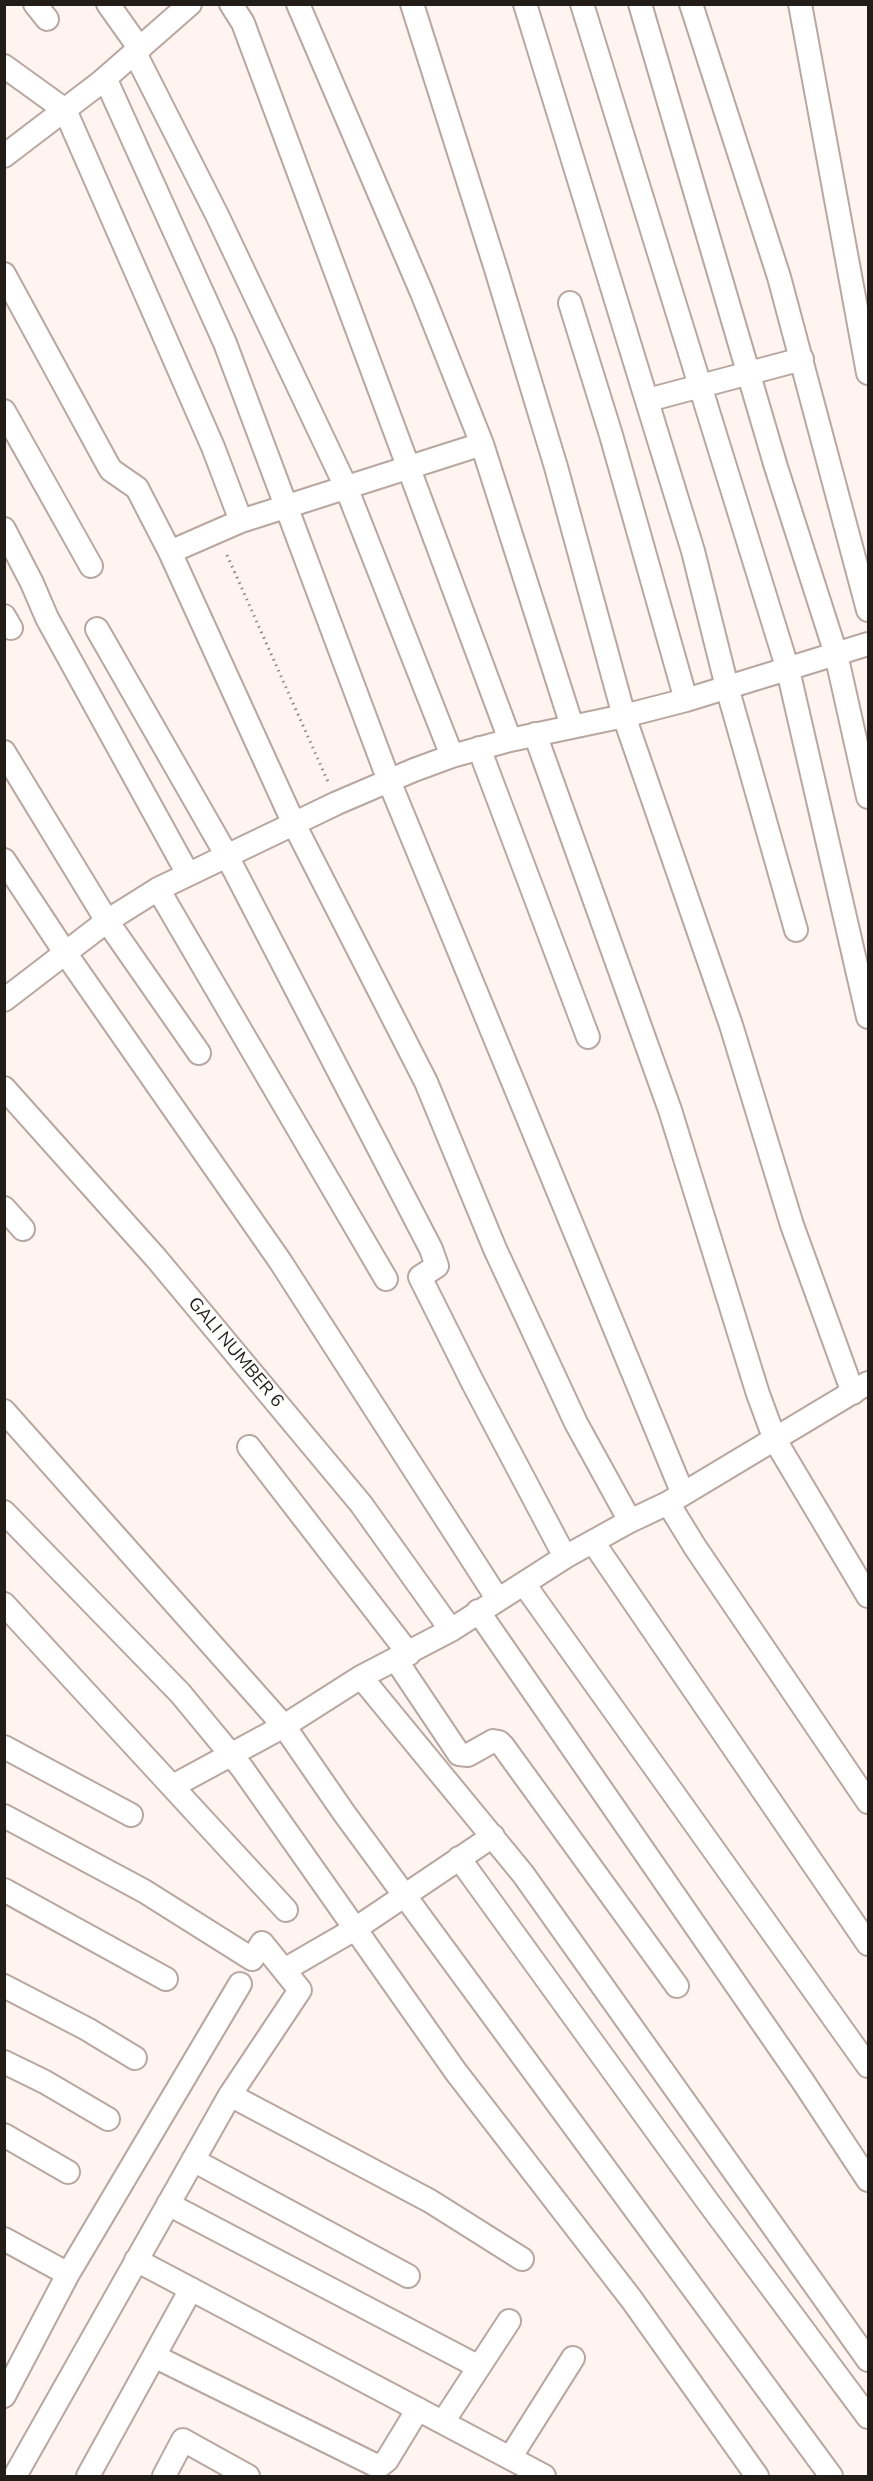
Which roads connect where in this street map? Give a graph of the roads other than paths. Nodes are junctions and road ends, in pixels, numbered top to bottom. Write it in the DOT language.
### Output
graph roads {
  1 [pos="108,4"];
  2 [pos="190,4"];
  3 [pos="231,4"];
  4 [pos="298,4"];
  5 [pos="412,4"];
  6 [pos="525,4"];
  7 [pos="582,4"];
  8 [pos="639,4"];
  9 [pos="692,4"];
  10 [pos="801,4"];
  11 [pos="138,51"];
  12 [pos="4,66"];
  13 [pos="101,82"];
  14 [pos="65,110"];
  15 [pos="4,156"];
  16 [pos="4,274"];
  17 [pos="570,303"];
  18 [pos="802,359"];
  19 [pos="749,373"];
  20 [pos="868,373"];
  21 [pos="701,385"];
  22 [pos="648,400"];
  23 [pos="4,411"];
  24 [pos="482,444"];
  25 [pos="409,466"];
  26 [pos="346,487"];
  27 [pos="286,506"];
  28 [pos="241,521"];
  29 [pos="4,529"];
  30 [pos="170,552"];
  31 [pos="91,566"];
  32 [pos="868,610"];
  33 [pos="97,629"];
  34 [pos="868,644"];
  35 [pos="836,654"];
  36 [pos="788,670"];
  37 [pos="727,687"];
  38 [pos="686,700"];
  39 [pos="624,716"];
  40 [pos="572,726"];
  41 [pos="535,734"];
  42 [pos="510,740"];
  43 [pos="478,748"];
  44 [pos="4,752"];
  45 [pos="452,756"];
  46 [pos="389,781"];
  47 [pos="868,797"];
  48 [pos="294,824"];
  49 [pos="227,856"];
  50 [pos="4,860"];
  51 [pos="188,874"];
  52 [pos="158,889"];
  53 [pos="107,921"];
  54 [pos="796,930"];
  55 [pos="66,954"];
  56 [pos="4,1000"];
  57 [pos="868,1017"];
  58 [pos="588,1036"];
  59 [pos="199,1053"];
  60 [pos="4,1088"];
  61 [pos="4,1208"];
  62 [pos="23,1230"];
  63 [pos="386,1279"];
  64 [pos="861,1388"];
  65 [pos="4,1411"];
  66 [pos="775,1440"];
  67 [pos="249,1447"];
  68 [pos="676,1499"];
  69 [pos="4,1512"];
  70 [pos="630,1521"];
  71 [pos="593,1542"];
  72 [pos="565,1557"];
  73 [pos="524,1584"];
  74 [pos="868,1596"];
  75 [pos="497,1598"];
  76 [pos="5,1604"];
  77 [pos="478,1611"];
  78 [pos="451,1630"];
  79 [pos="402,1657"];
  80 [pos="361,1677"];
  81 [pos="284,1726"];
  82 [pos="4,1747"];
  83 [pos="231,1755"];
  84 [pos="173,1786"];
  85 [pos="868,1802"];
  86 [pos="131,1815"];
  87 [pos="4,1816"];
  88 [pos="493,1836"];
  89 [pos="459,1858"];
  90 [pos="4,1890"];
  91 [pos="404,1896"];
  92 [pos="286,1910"];
  93 [pos="355,1929"];
  94 [pos="868,1944"];
  95 [pos="284,1970"];
  96 [pos="166,1979"];
  97 [pos="240,1984"];
  98 [pos="4,1986"];
  99 [pos="677,1986"];
  100 [pos="135,2058"];
  101 [pos="4,2062"];
  102 [pos="868,2066"];
  103 [pos="230,2095"];
  104 [pos="108,2119"];
  105 [pos="4,2135"];
  106 [pos="193,2160"];
  107 [pos="68,2172"];
  108 [pos="868,2180"];
  109 [pos="168,2204"];
  110 [pos="4,2239"];
  111 [pos="522,2259"];
  112 [pos="136,2260"];
  113 [pos="68,2274"];
  114 [pos="408,2276"];
  115 [pos="191,2289"];
  116 [pos="509,2321"];
  117 [pos="156,2357"];
  118 [pos="573,2358"];
  119 [pos="868,2360"];
  120 [pos="479,2367"];
  121 [pos="4,2396"];
  122 [pos="418,2409"];
  123 [pos="868,2416"];
  124 [pos="443,2422"];
  125 [pos="510,2458"];
  126 [pos="17,2471"];
  127 [pos="240,2474"];
  128 [pos="88,2476"];
  129 [pos="164,2476"];
  130 [pos="544,2476"];
  131 [pos="757,2476"];
  132 [pos="831,2476"];
  1 -- 11 [label="street"];
  2 -- 11 [label="street"];
  3 -- 25 [label="street"];
  4 -- 24 [label="street"];
  5 -- 39 [label="street"];
  6 -- 22 [label="street"];
  7 -- 21 [label="street"];
  8 -- 19 [label="street"];
  9 -- 18 [label="street"];
  10 -- 20 [label="street"];
  11 -- 13 [label="street"];
  11 -- 26 [label="street"];
  12 -- 14 [label="street"];
  13 -- 14 [label="street"];
  13 -- 27 [label="street"];
  14 -- 15 [label="street"];
  14 -- 28 [label="street"];
  16 -- 30 [label="street"];
  17 -- 38 [label="street"];
  18 -- 19 [label="street"];
  18 -- 32 [label="street"];
  19 -- 21 [label="street"];
  19 -- 35 [label="street"];
  21 -- 22 [label="street"];
  21 -- 36 [label="street"];
  22 -- 37 [label="street"];
  23 -- 31 [label="street"];
  24 -- 25 [label="street"];
  24 -- 40 [label="street"];
  25 -- 26 [label="street"];
  25 -- 42 [label="street"];
  26 -- 27 [label="street"];
  26 -- 45 [label="street"];
  27 -- 28 [label="street"];
  27 -- 46 [label="street"];
  28 -- 30 [label="street"];
  29 -- 51 [label="street"];
  30 -- 48 [label="street"];
  33 -- 49 [label="street"];
  34 -- 35 [label="street"];
  35 -- 36 [label="street"];
  35 -- 47 [label="street"];
  36 -- 37 [label="street"];
  36 -- 57 [label="street"];
  37 -- 38 [label="street"];
  37 -- 54 [label="street"];
  38 -- 39 [label="street"];
  39 -- 40 [label="street"];
  39 -- 64 [label="street"];
  40 -- 41 [label="street"];
  41 -- 42 [label="street"];
  41 -- 66 [label="street"];
  42 -- 43 [label="street"];
  43 -- 45 [label="street"];
  43 -- 58 [label="street"];
  44 -- 53 [label="street"];
  45 -- 46 [label="street"];
  46 -- 48 [label="street"];
  46 -- 68 [label="street"];
  48 -- 49 [label="street"];
  48 -- 70 [label="street"];
  49 -- 51 [label="street"];
  49 -- 72 [label="street"];
  50 -- 55 [label="street"];
  51 -- 52 [label="street"];
  52 -- 53 [label="street"];
  52 -- 63 [label="street"];
  53 -- 55 [label="street"];
  53 -- 59 [label="street"];
  55 -- 56 [label="street"];
  55 -- 75 [label="street"];
  60 -- 78 [label="street, GALI NUMBER 6"];
  61 -- 62 [label="street"];
  64 -- 66 [label="street"];
  65 -- 81 [label="street"];
  66 -- 68 [label="street"];
  66 -- 74 [label="street"];
  67 -- 79 [label="street"];
  68 -- 70 [label="street"];
  68 -- 85 [label="street"];
  69 -- 83 [label="street"];
  70 -- 71 [label="street"];
  71 -- 72 [label="street"];
  71 -- 94 [label="street"];
  72 -- 73 [label="street"];
  73 -- 75 [label="street"];
  73 -- 102 [label="street"];
  75 -- 77 [label="street"];
  76 -- 84 [label="street"];
  77 -- 78 [label="street"];
  77 -- 108 [label="street"];
  78 -- 79 [label="street"];
  79 -- 80 [label="street"];
  79 -- 99 [label="street"];
  80 -- 81 [label="street"];
  80 -- 88 [label="street"];
  81 -- 83 [label="street"];
  81 -- 91 [label="street"];
  82 -- 86 [label="street"];
  83 -- 84 [label="street"];
  83 -- 93 [label="street"];
  84 -- 92 [label="street"];
  87 -- 95 [label="street"];
  88 -- 89 [label="street"];
  88 -- 119 [label="street"];
  89 -- 91 [label="street"];
  89 -- 123 [label="street"];
  90 -- 96 [label="street"];
  91 -- 93 [label="street"];
  91 -- 132 [label="street"];
  93 -- 95 [label="street"];
  93 -- 131 [label="street"];
  95 -- 103 [label="street"];
  97 -- 113 [label="street"];
  98 -- 100 [label="street"];
  101 -- 104 [label="street"];
  103 -- 106 [label="street"];
  103 -- 111 [label="street"];
  105 -- 107 [label="street"];
  106 -- 109 [label="street"];
  106 -- 114 [label="street"];
  109 -- 112 [label="street"];
  109 -- 120 [label="street"];
  110 -- 113 [label="street"];
  112 -- 115 [label="street"];
  112 -- 126 [label="street"];
  113 -- 121 [label="street"];
  115 -- 117 [label="street"];
  115 -- 122 [label="street"];
  116 -- 120 [label="street"];
  117 -- 122 [label="street"];
  117 -- 128 [label="street"];
  118 -- 125 [label="street"];
  120 -- 124 [label="street"];
  122 -- 124 [label="street"];
  124 -- 125 [label="street"];
  125 -- 130 [label="street"];
  127 -- 129 [label="street"];
}
